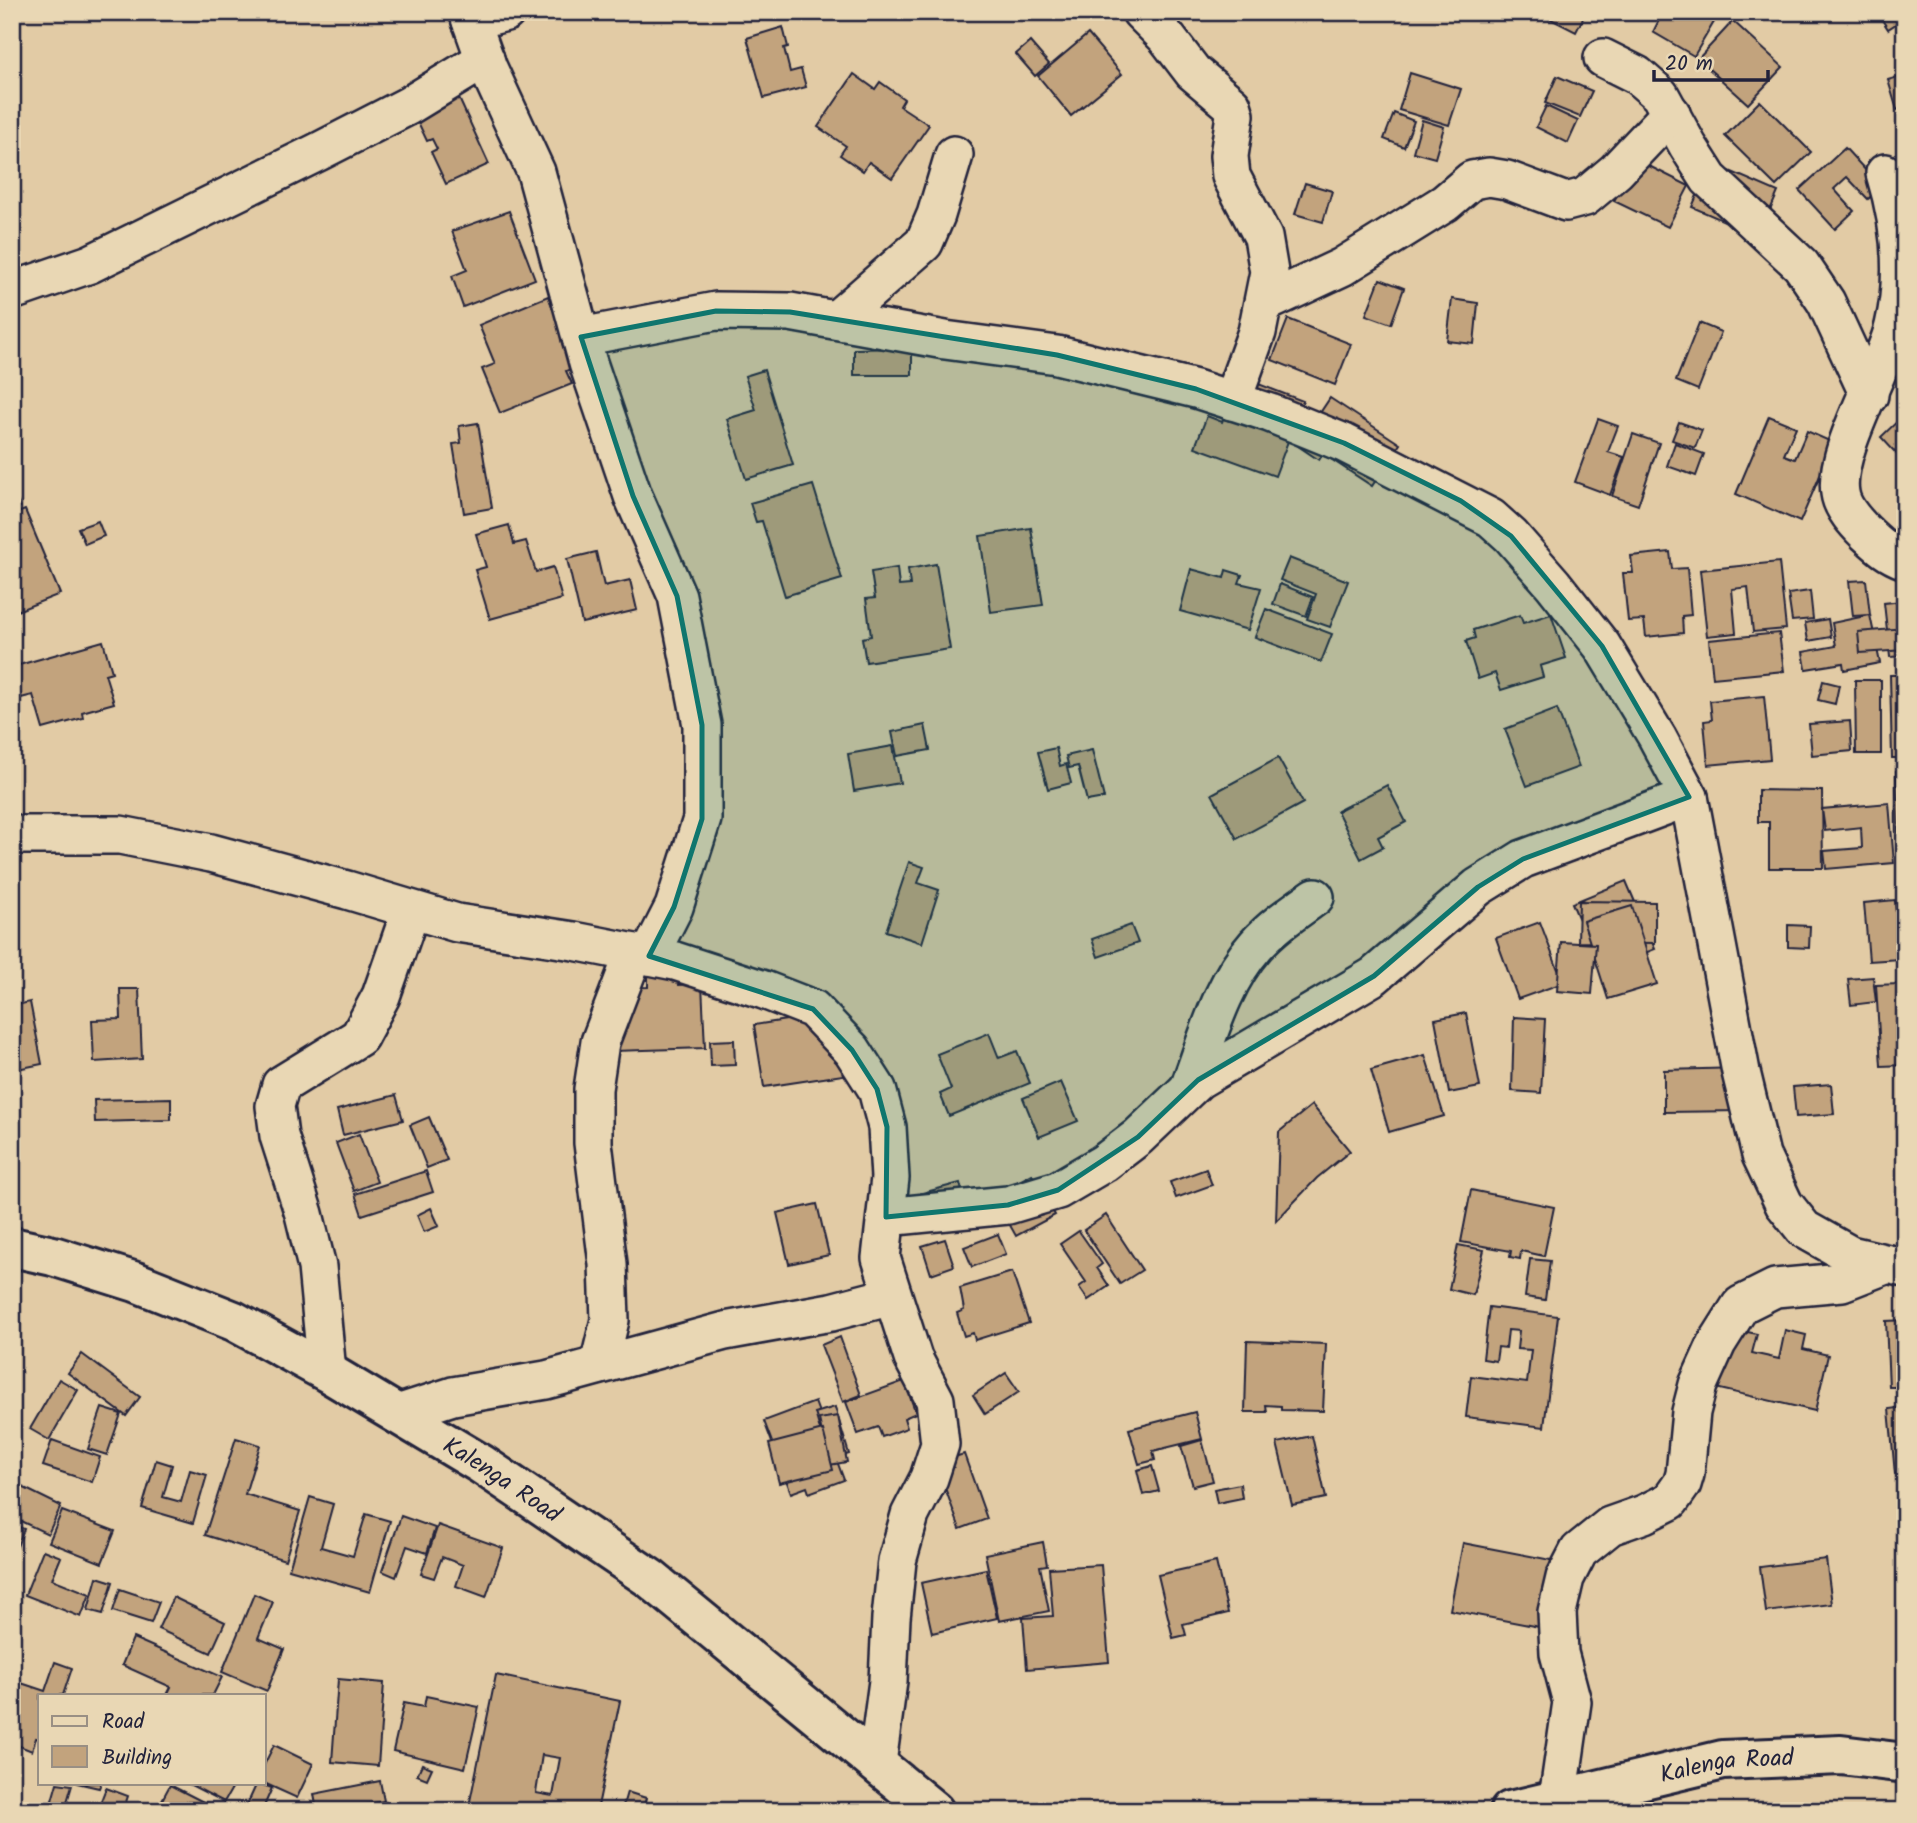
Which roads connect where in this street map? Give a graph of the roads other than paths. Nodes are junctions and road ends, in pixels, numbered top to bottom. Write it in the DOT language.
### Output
graph roads {
  1 [pos="506,12"];
  2 [pos="1141,12"];
  3 [pos="469,17"];
  4 [pos="1603,58"];
  5 [pos="485,59"];
  6 [pos="1671,113"];
  7 [pos="954,155"];
  8 [pos="1885,173"];
  9 [pos="12,291"];
  10 [pos="1265,303"];
  11 [pos="836,320"];
  12 [pos="581,337"];
  13 [pos="1869,395"];
  14 [pos="1232,401"];
  15 [pos="1905,560"];
  16 [pos="1689,797"];
  17 [pos="12,835"];
  18 [pos="1315,897"];
  19 [pos="411,910"];
  20 [pos="641,954"];
  21 [pos="1189,1088"];
  22 [pos="886,1217"];
  23 [pos="12,1247"];
  24 [pos="1897,1266"];
  25 [pos="892,1296"];
  26 [pos="599,1365"];
  27 [pos="327,1372"];
  28 [pos="397,1413"];
  29 [pos="877,1763"];
  30 [pos="1905,1763"];
  31 [pos="1558,1799"];
  32 [pos="934,1811"];
  33 [pos="1510,1811"];
  1 -- 3 [label="street"];
  2 -- 10 [label="street"];
  3 -- 5 [label="street"];
  4 -- 6 [label="street"];
  5 -- 9 [label="street"];
  5 -- 12 [label="street"];
  6 -- 10 [label="street"];
  6 -- 13 [label="street"];
  7 -- 11 [label="street"];
  8 -- 13 [label="street"];
  10 -- 14 [label="street"];
  11 -- 12 [label="street"];
  11 -- 14 [label="street"];
  12 -- 20 [label="street"];
  13 -- 15 [label="street"];
  14 -- 16 [label="street"];
  16 -- 21 [label="street"];
  16 -- 24 [label="street"];
  17 -- 19 [label="street"];
  18 -- 21 [label="street"];
  19 -- 20 [label="street"];
  19 -- 27 [label="street"];
  20 -- 22 [label="street"];
  20 -- 26 [label="street"];
  21 -- 22 [label="street"];
  22 -- 25 [label="street"];
  23 -- 27 [label="main road, Kalenga Road"];
  24 -- 31 [label="street"];
  25 -- 26 [label="street"];
  25 -- 29 [label="street"];
  26 -- 28 [label="street"];
  27 -- 28 [label="main road, Kalenga Road"];
  28 -- 29 [label="main road, Kalenga Road"];
  29 -- 32 [label="main road, Kalenga Road"];
  30 -- 31 [label="main road, Kalenga Road"];
  31 -- 33 [label="main road, Kalenga Road"];
}
